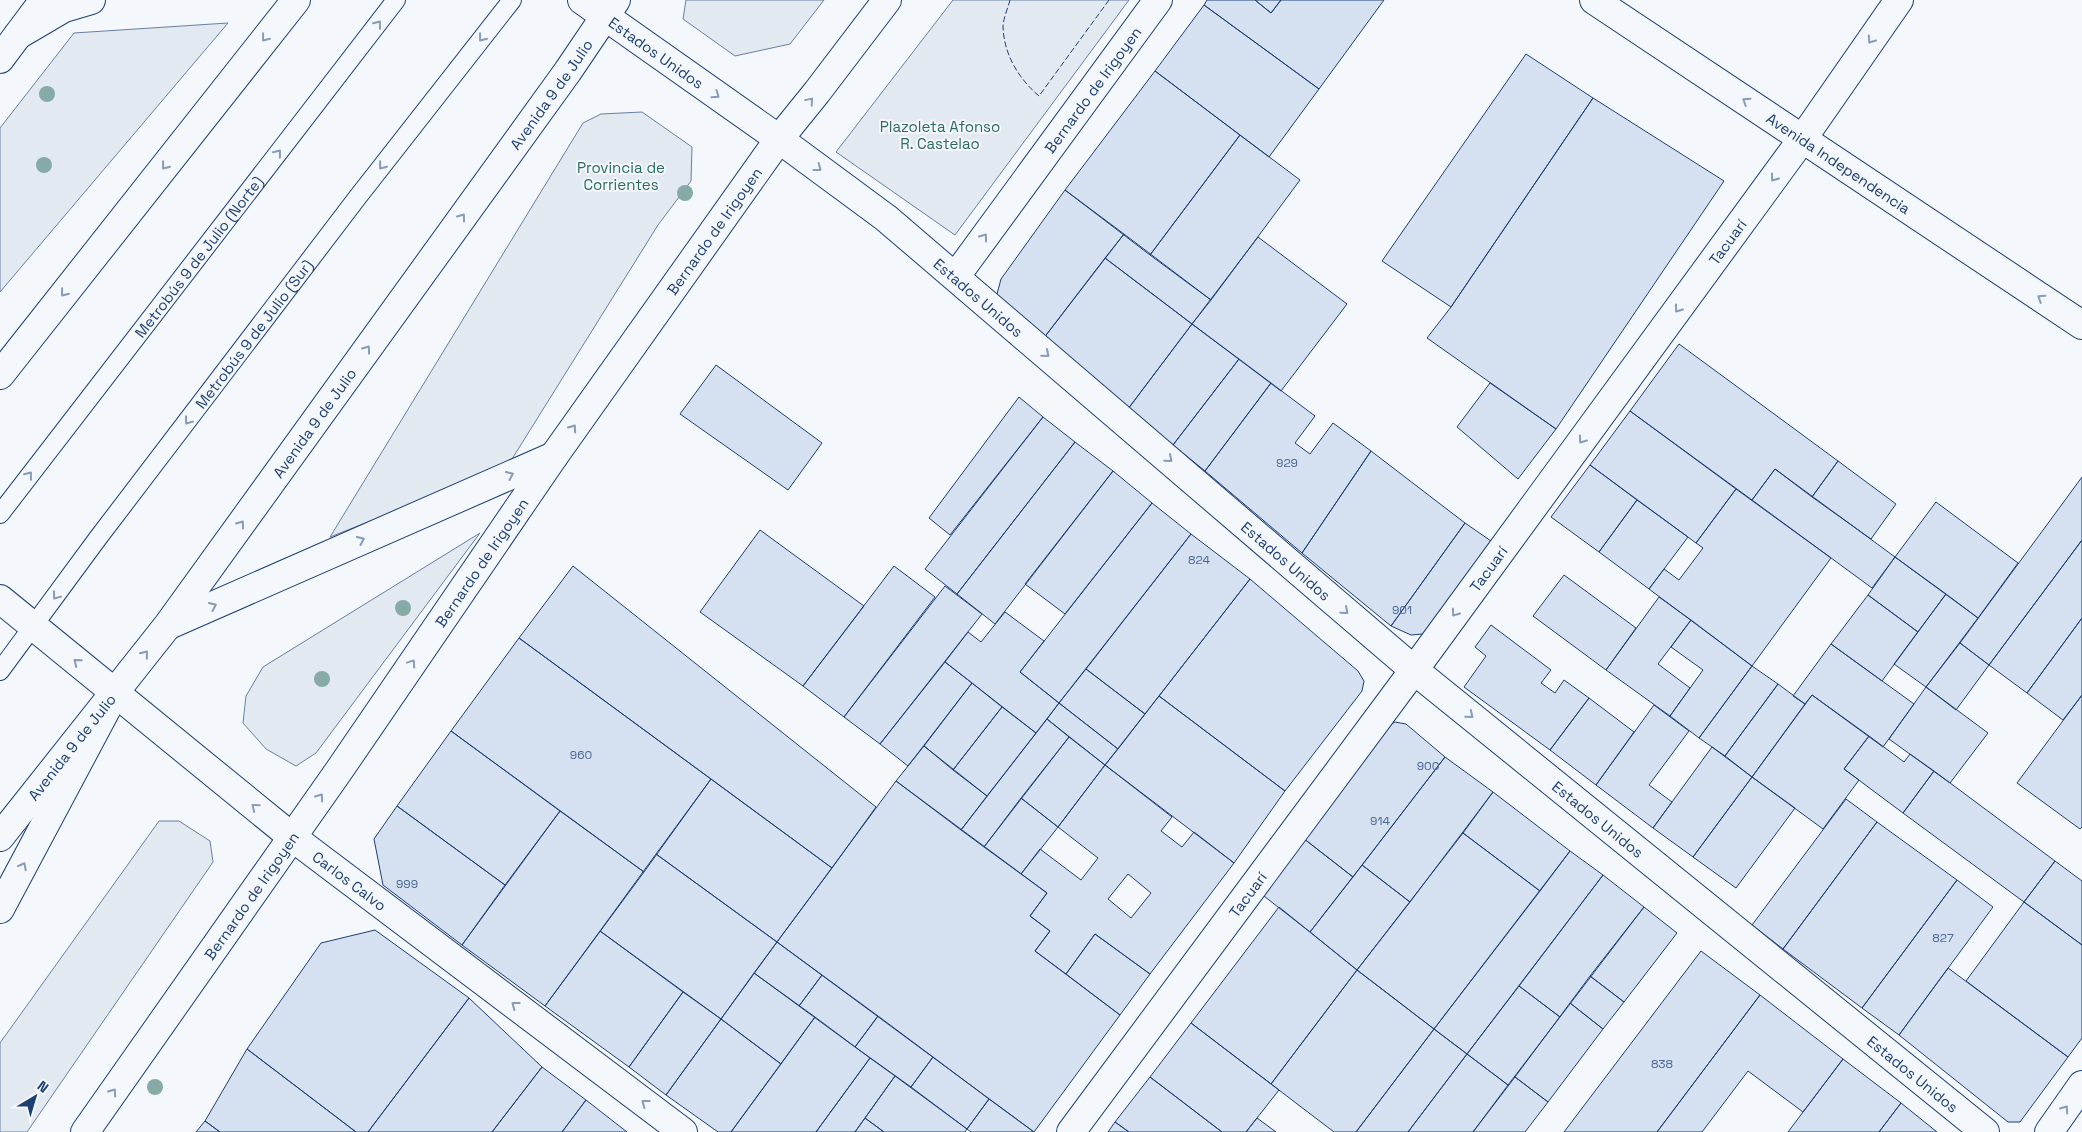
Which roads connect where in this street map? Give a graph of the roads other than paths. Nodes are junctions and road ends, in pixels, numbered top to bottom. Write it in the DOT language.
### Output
graph roads {
  1 [pos="44,0"];
  2 [pos="91,0"];
  3 [pos="296,0"];
  4 [pos="396,0"];
  5 [pos="512,0"];
  6 [pos="582,0"];
  7 [pos="887,0"];
  8 [pos="1158,0"];
  9 [pos="1594,0"];
  10 [pos="1899,0"];
  11 [pos="610,8"];
  12 [pos="18,35"];
  13 [pos="0,59"];
  14 [pos="1803,138"];
  15 [pos="779,139"];
  16 [pos="956,276"];
  17 [pos="2082,325"];
  18 [pos="0,375"];
  19 [pos="554,456"];
  20 [pos="0,514"];
  21 [pos="0,599"];
  22 [pos="168,625"];
  23 [pos="33,626"];
  24 [pos="1414,670"];
  25 [pos="0,671"];
  26 [pos="115,692"];
  27 [pos="0,837"];
  28 [pos="292,837"];
  29 [pos="0,909"];
  30 [pos="2082,1085"];
  31 [pos="85,1132"];
  32 [pos="684,1132"];
  33 [pos="1071,1132"];
  34 [pos="1986,1132"];
  35 [pos="2049,1132"];
  1 -- 12 [label="main road"];
  2 -- 12 [label="main road"];
  3 -- 18 [label="main road, one-way"];
  20 -- 4 [label="lane, Metrobús 9 de Julio (Norte), one-way"];
  5 -- 23 [label="lane, Metrobús 9 de Julio (Sur), one-way"];
  6 -- 11 [label="main road, Estados Unidos"];
  15 -- 7 [label="main road, Bernardo de Irigoyen, one-way"];
  16 -- 8 [label="main road, Bernardo de Irigoyen, one-way"];
  14 -- 9 [label="main road, Avenida Independencia, one-way"];
  10 -- 14 [label="main road, Tacuarí, one-way"];
  11 -- 15 [label="main road, Estados Unidos, one-way"];
  22 -- 11 [label="main road, Avenida 9 de Julio, one-way"];
  12 -- 13 [label="main road"];
  17 -- 14 [label="main road, Avenida Independencia, one-way"];
  14 -- 24 [label="main road, Tacuarí, one-way"];
  15 -- 16 [label="main road, Estados Unidos, one-way"];
  19 -- 15 [label="main road, Bernardo de Irigoyen, one-way"];
  16 -- 24 [label="main road, Estados Unidos, one-way"];
  22 -- 19 [label="main road, one-way"];
  28 -- 19 [label="main road, Bernardo de Irigoyen, one-way"];
  21 -- 23 [label="main road, Carlos Calvo"];
  26 -- 22 [label="main road, Avenida 9 de Julio, one-way"];
  23 -- 25 [label="lane, Metrobús 9 de Julio (Sur)"];
  26 -- 23 [label="main road, Carlos Calvo, one-way"];
  24 -- 33 [label="main road, Tacuarí"];
  24 -- 34 [label="main road, Estados Unidos, one-way"];
  26 -- 27 [label="main road, Avenida 9 de Julio"];
  28 -- 26 [label="main road, Carlos Calvo, one-way"];
  29 -- 26 [label="main road, one-way"];
  31 -- 28 [label="main road, Bernardo de Irigoyen, one-way"];
  32 -- 28 [label="main road, Carlos Calvo, one-way"];
  35 -- 30 [label="main road, one-way"];
}
